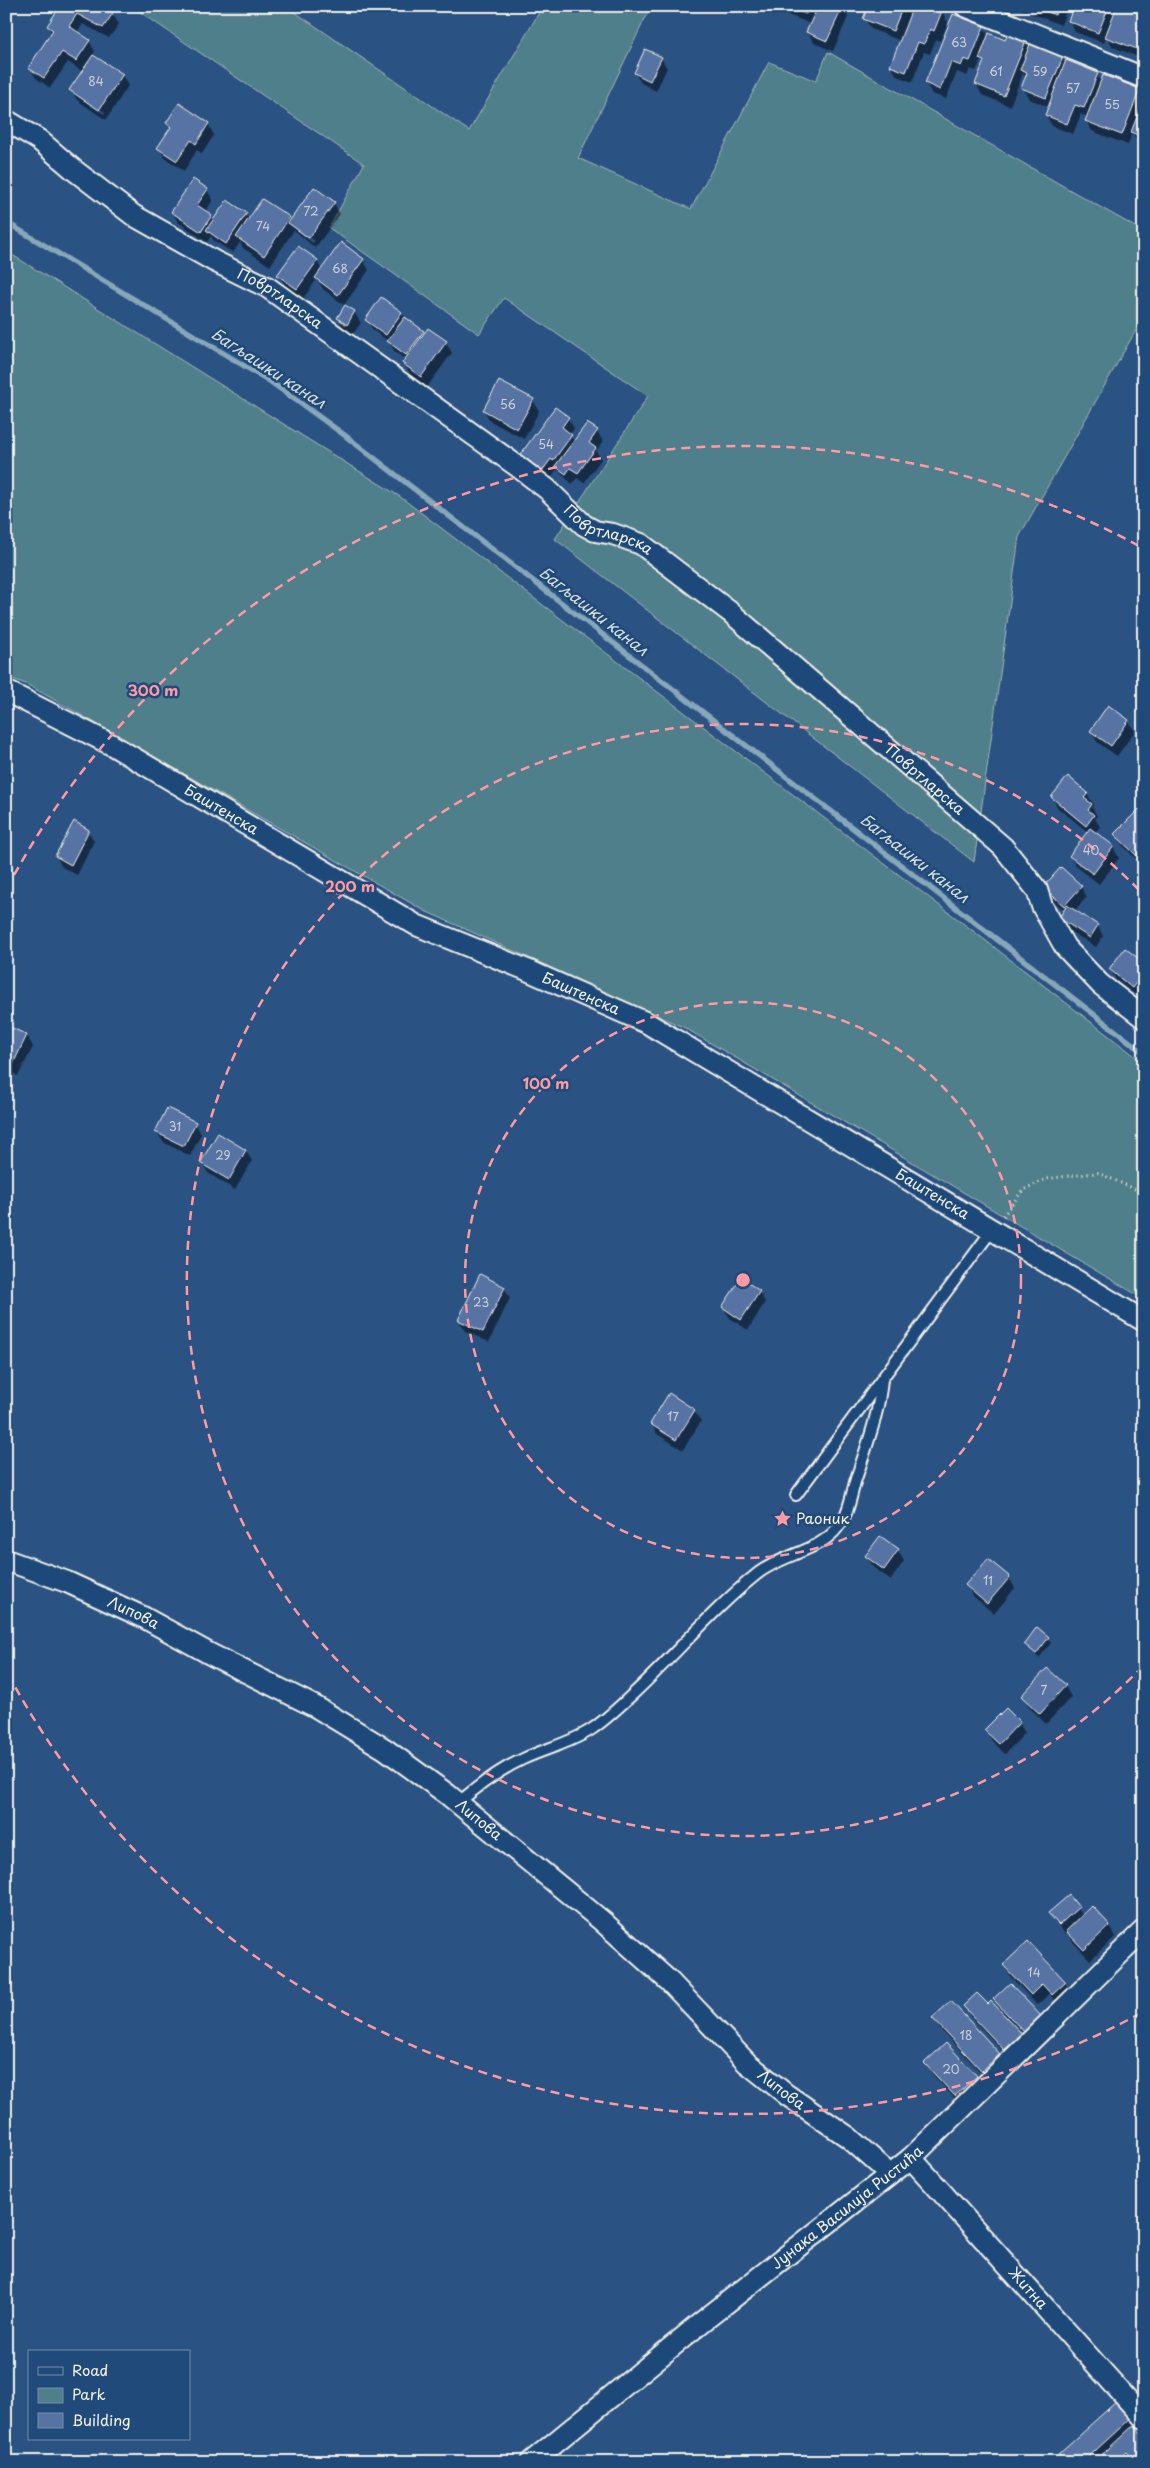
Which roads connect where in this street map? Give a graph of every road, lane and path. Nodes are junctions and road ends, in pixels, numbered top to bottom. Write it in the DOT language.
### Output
graph roads {
  1 [pos="965,6"];
  2 [pos="1144,78"];
  3 [pos="6,120"];
  4 [pos="6,691"];
  5 [pos="1144,1018"];
  6 [pos="1144,1193"];
  7 [pos="992,1230"];
  8 [pos="1144,1321"];
  9 [pos="882,1380"];
  10 [pos="796,1495"];
  11 [pos="6,1560"];
  12 [pos="458,1803"];
  13 [pos="1144,1930"];
  14 [pos="911,2158"];
  15 [pos="890,2174"];
  16 [pos="1144,2418"];
  17 [pos="531,2462"];
  1 -- 2 [label="street"];
  3 -- 5 [label="street, Повртларска"];
  4 -- 7 [label="street, Баштенска"];
  6 -- 7 [label="path"];
  7 -- 8 [label="street, Баштенска"];
  7 -- 9 [label="lane"];
  9 -- 10 [label="lane"];
  9 -- 12 [label="lane"];
  11 -- 12 [label="street, Липова"];
  12 -- 15 [label="street, Липова"];
  13 -- 14 [label="street, Јунака Василија Ристића"];
  14 -- 15 [label="street, Јунака Василија Ристића"];
  14 -- 16 [label="street, Житна"];
  15 -- 17 [label="street, Јунака Василија Ристића"];
}
